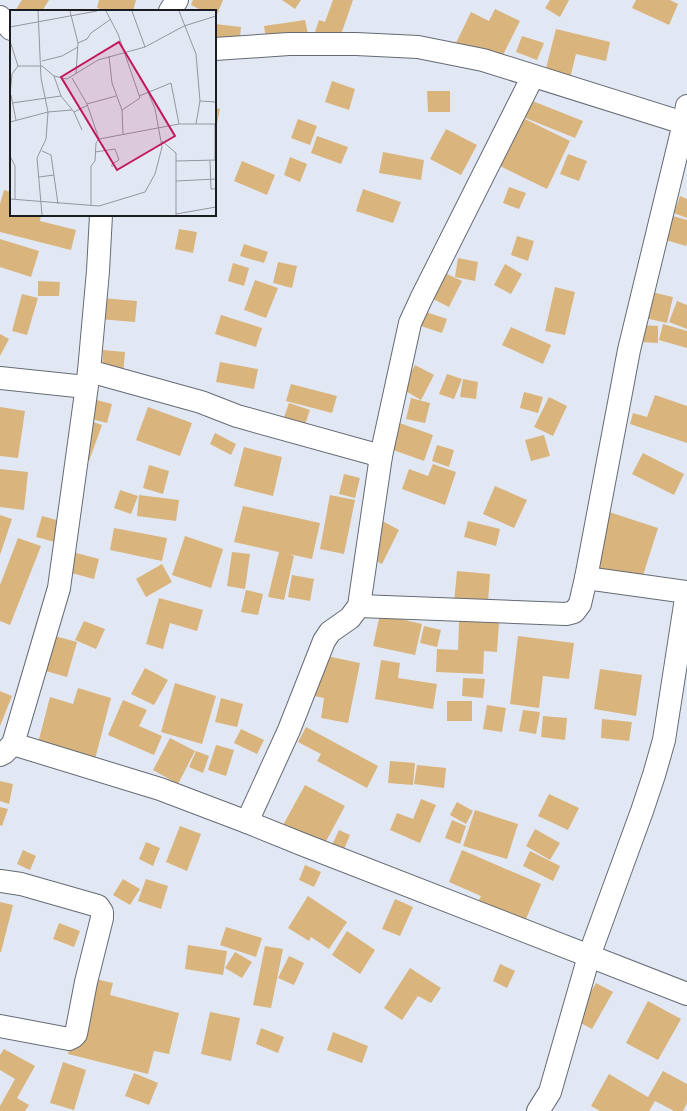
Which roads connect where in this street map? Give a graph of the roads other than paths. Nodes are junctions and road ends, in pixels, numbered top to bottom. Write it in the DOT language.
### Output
graph roads {
  1 [pos="177,0"];
  2 [pos="171,10"];
  3 [pos="0,17"];
  4 [pos="10,28"];
  5 [pos="216,49"];
  6 [pos="533,76"];
  7 [pos="686,118"];
  8 [pos="101,216"];
  9 [pos="0,378"];
  10 [pos="88,379"];
  11 [pos="381,456"];
  12 [pos="586,578"];
  13 [pos="359,606"];
  14 [pos="7,750"];
  15 [pos="247,822"];
  16 [pos="0,881"];
  17 [pos="589,956"];
  18 [pos="687,994"];
  19 [pos="0,1026"];
  20 [pos="553,1101"];
  21 [pos="538,1111"];
  1 -- 2 [label="street"];
  3 -- 4 [label="street"];
  5 -- 6 [label="street"];
  6 -- 7 [label="street"];
  6 -- 11 [label="street"];
  7 -- 12 [label="street"];
  8 -- 10 [label="street"];
  9 -- 10 [label="street"];
  10 -- 11 [label="street"];
  10 -- 14 [label="street"];
  11 -- 13 [label="street"];
  12 -- 13 [label="street"];
  12 -- 17 [label="street"];
  13 -- 15 [label="street"];
  14 -- 15 [label="street"];
  15 -- 17 [label="street"];
  16 -- 19 [label="street"];
  17 -- 18 [label="street"];
  17 -- 20 [label="street"];
  20 -- 21 [label="street"];
}
